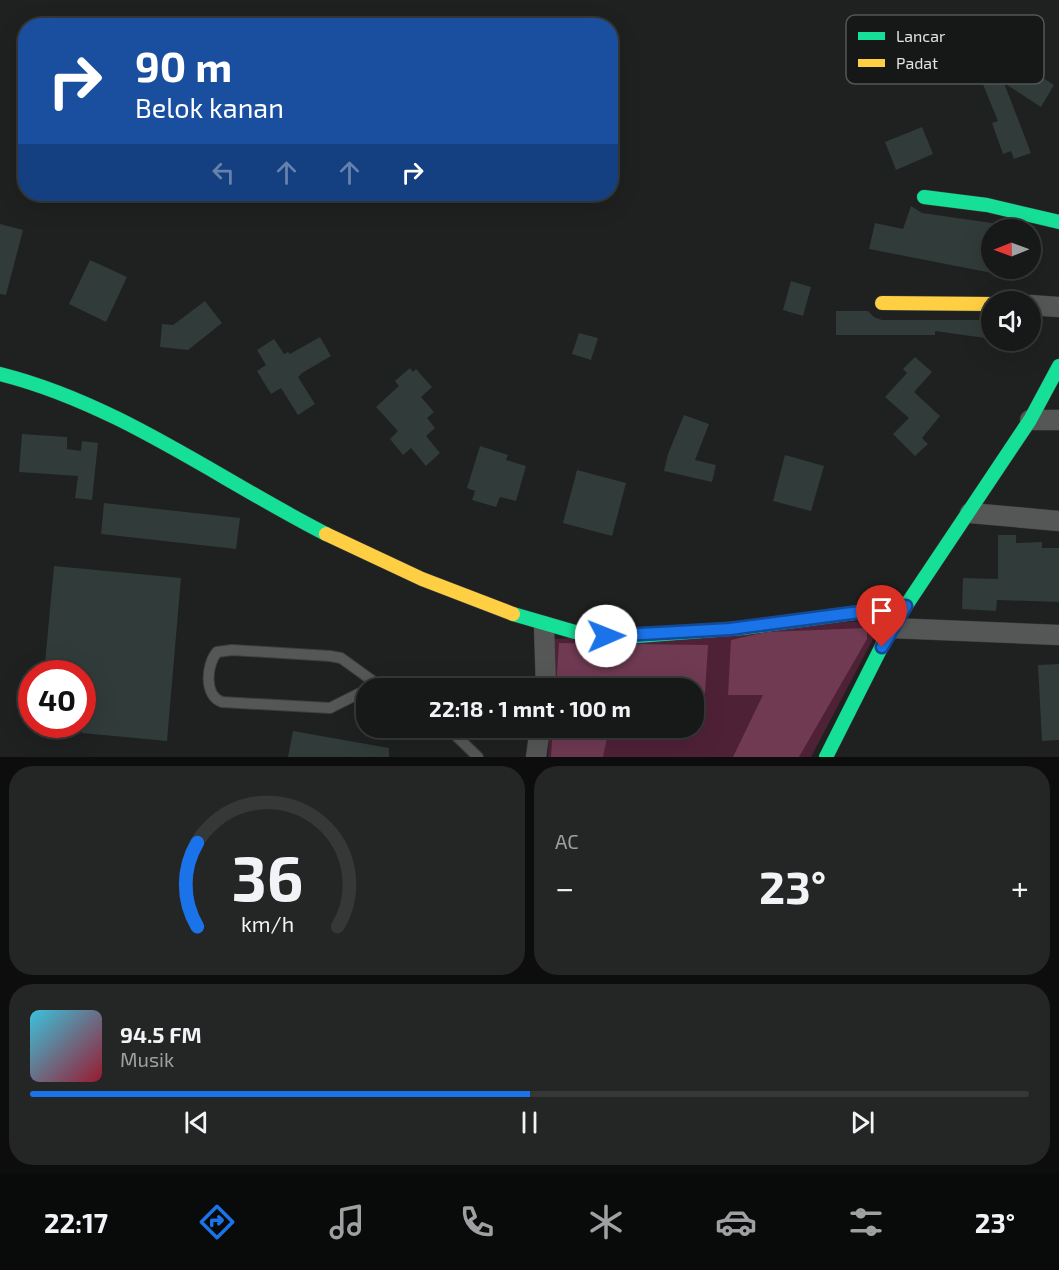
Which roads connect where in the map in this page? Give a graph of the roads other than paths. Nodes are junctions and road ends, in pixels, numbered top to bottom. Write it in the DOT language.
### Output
graph roads {
  1 [pos="924,196"];
  2 [pos="1059,222"];
  3 [pos="882,303"];
  4 [pos="981,304"];
  5 [pos="1041,306"];
  6 [pos="1059,307"];
  7 [pos="1059,366"];
  8 [pos="0,374"];
  9 [pos="1030,420"];
  10 [pos="1059,420"];
  11 [pos="970,513"];
  12 [pos="1059,521"];
  13 [pos="906,606"];
  14 [pos="544,626"];
  15 [pos="891,628"];
  16 [pos="1059,635"];
  17 [pos="546,678"];
  18 [pos="375,688"];
  19 [pos="458,738"];
  20 [pos="539,738"];
  21 [pos="478,757"];
  22 [pos="536,757"];
  23 [pos="826,757"];
  1 -- 2 [label="street"];
  3 -- 4 [label="street"];
  5 -- 6 [label="street"];
  7 -- 9 [label="street"];
  8 -- 14 [label="street"];
  9 -- 10 [label="street"];
  9 -- 11 [label="street"];
  11 -- 12 [label="street"];
  11 -- 13 [label="street"];
  13 -- 14 [label="street"];
  13 -- 15 [label="street"];
  14 -- 17 [label="street"];
  15 -- 16 [label="street"];
  15 -- 23 [label="street"];
  18 -- 18 [label="lane"];
  19 -- 21 [label="lane"];
  20 -- 22 [label="street"];
}
